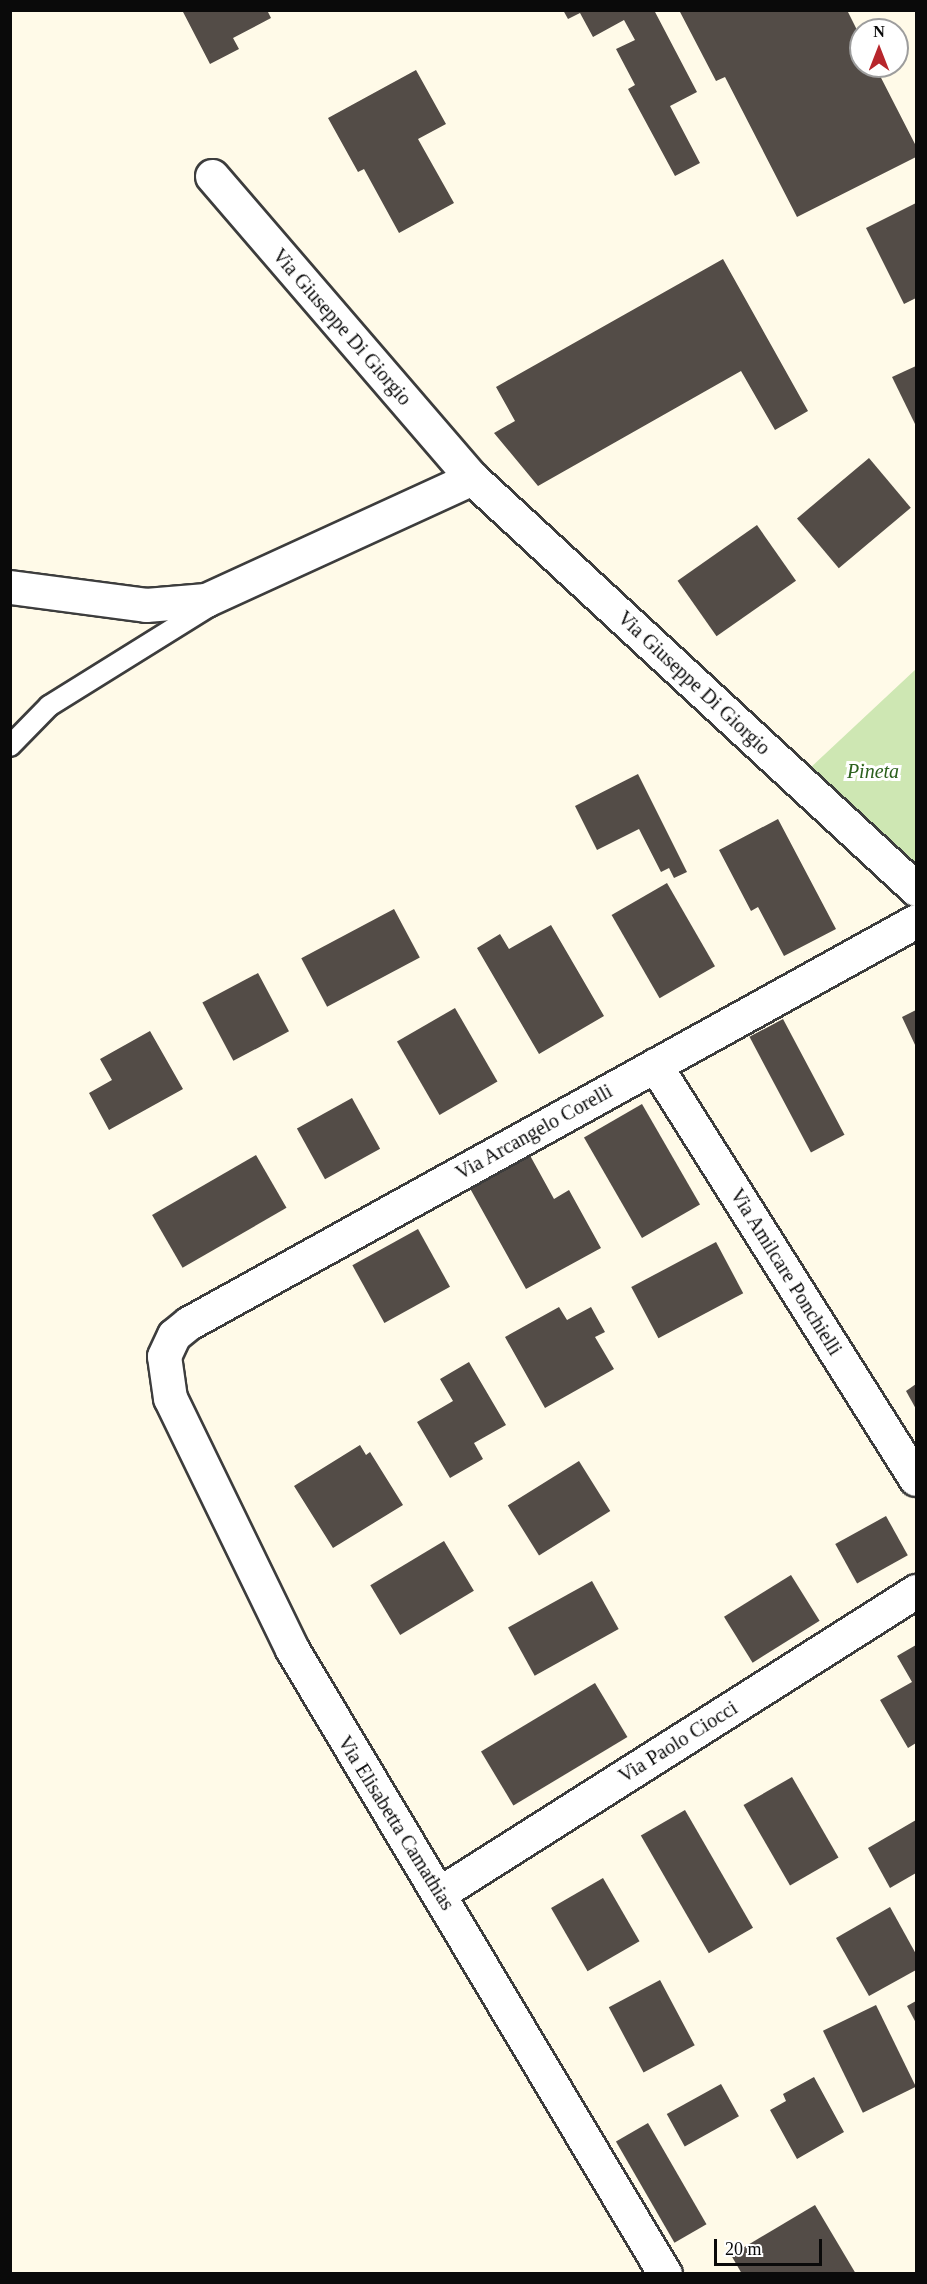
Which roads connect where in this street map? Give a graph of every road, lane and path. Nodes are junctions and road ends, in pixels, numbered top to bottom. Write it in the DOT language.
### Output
graph roads {
  1 [pos="212,176"];
  2 [pos="472,478"];
  3 [pos="242,586"];
  4 [pos="10,587"];
  5 [pos="10,746"];
  6 [pos="916,889"];
  7 [pos="916,921"];
  8 [pos="656,1065"];
  9 [pos="164,1356"];
  10 [pos="916,1479"];
  11 [pos="916,1591"];
  12 [pos="440,1893"];
  13 [pos="665,2274"];
  1 -- 2 [label="street, Via Giuseppe Di Giorgio"];
  2 -- 3 [label="street"];
  2 -- 6 [label="street, Via Giuseppe Di Giorgio"];
  3 -- 4 [label="street"];
  3 -- 5 [label="lane"];
  7 -- 8 [label="street, Via Arcangelo Corelli"];
  8 -- 9 [label="street, Via Arcangelo Corelli"];
  8 -- 10 [label="street, Via Amilcare Ponchielli"];
  9 -- 12 [label="street, Via Elisabetta Camathias"];
  11 -- 12 [label="street, Via Paolo Ciocci"];
  12 -- 13 [label="street, Via Elisabetta Camathias"];
}
